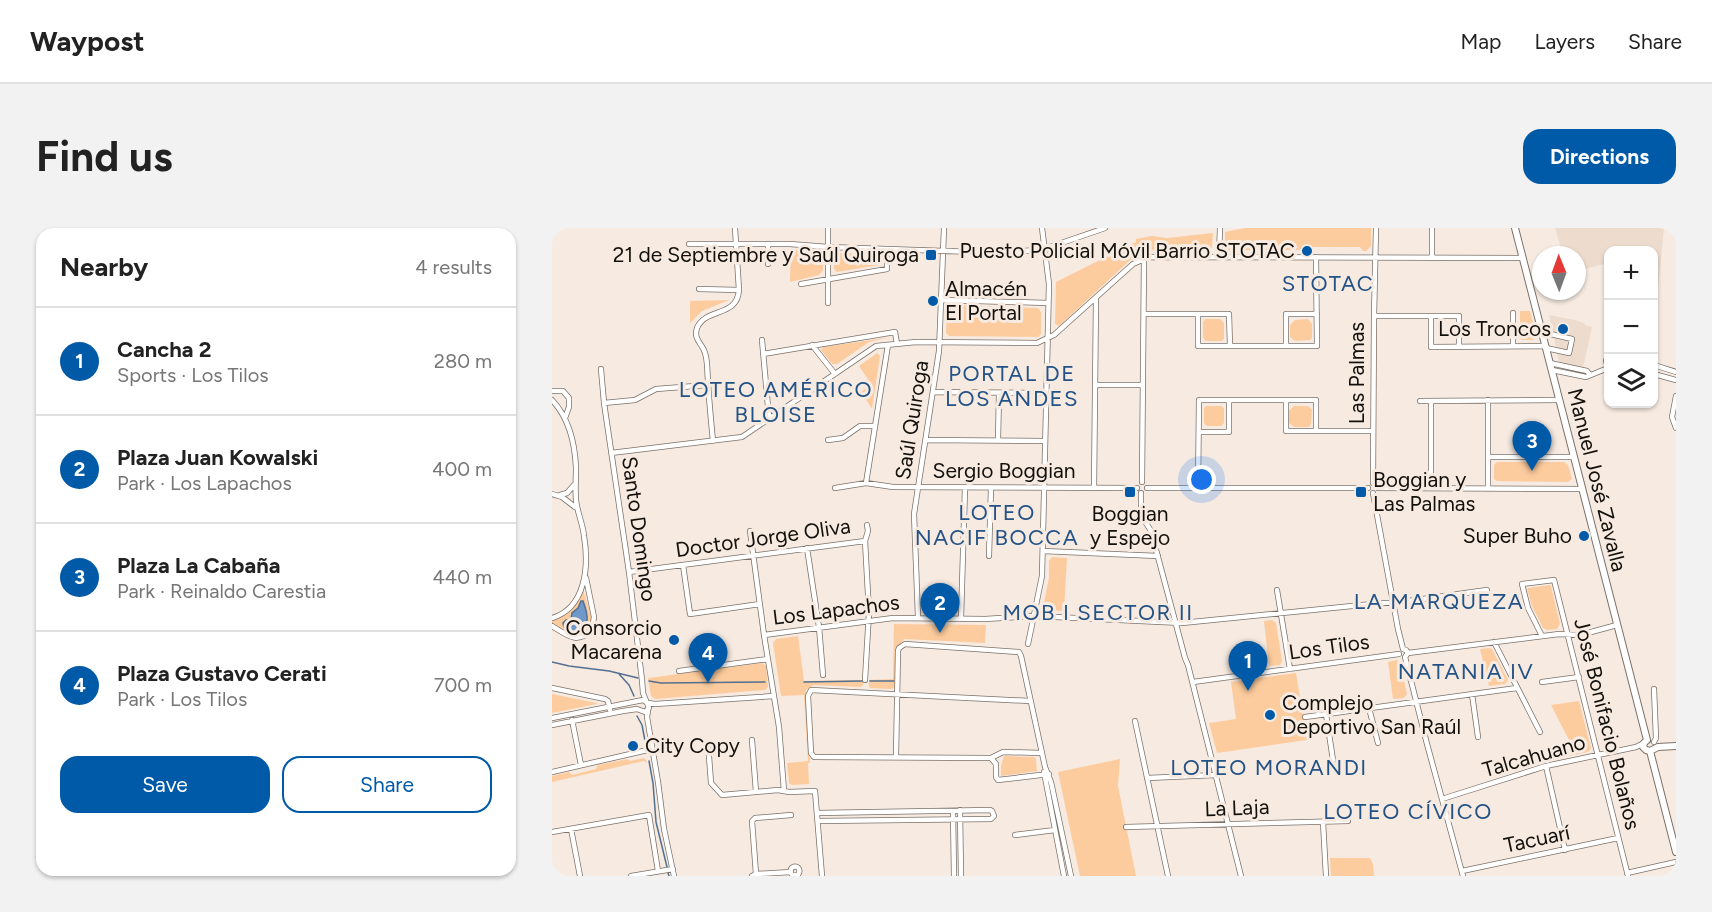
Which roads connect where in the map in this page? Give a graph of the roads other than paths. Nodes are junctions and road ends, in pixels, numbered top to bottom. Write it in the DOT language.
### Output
graph roads {
  1 [pos="735,228"];
  2 [pos="828,228"];
  3 [pos="944,228"];
  4 [pos="1042,228"];
  5 [pos="1105,228"];
  6 [pos="1220,228"];
  7 [pos="1376,228"];
  8 [pos="1432,228"];
  9 [pos="1515,228"];
  10 [pos="735,243"];
  11 [pos="689,244"];
  12 [pos="768,244"];
  13 [pos="828,247"];
  14 [pos="887,249"];
  15 [pos="1044,249"];
  16 [pos="943,251"];
  17 [pos="1219,257"];
  18 [pos="1317,257"];
  19 [pos="1144,258"];
  20 [pos="1376,258"];
  21 [pos="1432,258"];
  22 [pos="1523,258"];
  23 [pos="768,264"];
  24 [pos="828,278"];
  25 [pos="801,284"];
  26 [pos="699,290"];
  27 [pos="739,290"];
  28 [pos="1096,298"];
  29 [pos="941,300"];
  30 [pos="828,303"];
  31 [pos="1048,303"];
  32 [pos="1513,313"];
  33 [pos="1144,314"];
  34 [pos="1198,314"];
  35 [pos="1317,314"];
  36 [pos="1374,316"];
  37 [pos="1431,316"];
  38 [pos="1542,332"];
  39 [pos="762,340"];
  40 [pos="1047,340"];
  41 [pos="940,342"];
  42 [pos="897,344"];
  43 [pos="812,345"];
  44 [pos="888,345"];
  45 [pos="1230,346"];
  46 [pos="1286,346"];
  47 [pos="1513,346"];
  48 [pos="1459,347"];
  49 [pos="1546,347"];
  50 [pos="763,354"];
  51 [pos="1551,366"];
  52 [pos="1658,367"];
  53 [pos="1604,368"];
  54 [pos="601,369"];
  55 [pos="1676,372"];
  56 [pos="835,374"];
  57 [pos="1590,375"];
  58 [pos="1658,375"];
  59 [pos="1676,380"];
  60 [pos="708,385"];
  61 [pos="1095,385"];
  62 [pos="1143,385"];
  63 [pos="552,391"];
  64 [pos="933,392"];
  65 [pos="999,393"];
  66 [pos="1046,393"];
  67 [pos="1676,396"];
  68 [pos="552,400"];
  69 [pos="1229,400"];
  70 [pos="1286,400"];
  71 [pos="1420,400"];
  72 [pos="1431,400"];
  73 [pos="1488,400"];
  74 [pos="1560,400"];
  75 [pos="604,403"];
  76 [pos="769,418"];
  77 [pos="564,419"];
  78 [pos="875,426"];
  79 [pos="1676,428"];
  80 [pos="1316,431"];
  81 [pos="1373,431"];
  82 [pos="1199,432"];
  83 [pos="828,440"];
  84 [pos="926,440"];
  85 [pos="998,440"];
  86 [pos="713,441"];
  87 [pos="1045,441"];
  88 [pos="611,453"];
  89 [pos="1488,457"];
  90 [pos="1574,457"];
  91 [pos="866,483"];
  92 [pos="1142,483"];
  93 [pos="1373,483"];
  94 [pos="575,484"];
  95 [pos="918,487"];
  96 [pos="835,488"];
  97 [pos="965,488"];
  98 [pos="991,488"];
  99 [pos="1094,488"];
  100 [pos="1137,488"];
  101 [pos="1147,488"];
  102 [pos="1198,488"];
  103 [pos="1368,488"];
  104 [pos="1378,488"];
  105 [pos="1431,488"];
  106 [pos="1044,489"];
  107 [pos="1488,489"];
  108 [pos="1582,489"];
  109 [pos="1142,493"];
  110 [pos="1373,493"];
  111 [pos="555,495"];
  112 [pos="577,508"];
  113 [pos="867,525"];
  114 [pos="750,531"];
  115 [pos="865,541"];
  116 [pos="807,549"];
  117 [pos="1043,550"];
  118 [pos="754,556"];
  119 [pos="989,556"];
  120 [pos="1158,556"];
  121 [pos="683,565"];
  122 [pos="585,572"];
  123 [pos="629,572"];
  124 [pos="1277,590"];
  125 [pos="1487,590"];
  126 [pos="1393,603"];
  127 [pos="760,604"];
  128 [pos="1280,613"];
  129 [pos="1034,616"];
  130 [pos="918,617"];
  131 [pos="552,618"];
  132 [pos="961,618"];
  133 [pos="868,621"];
  134 [pos="1176,622"];
  135 [pos="1617,624"];
  136 [pos="552,626"];
  137 [pos="819,627"];
  138 [pos="1568,634"];
  139 [pos="764,635"];
  140 [pos="1542,636"];
  141 [pos="1494,642"];
  142 [pos="1028,644"];
  143 [pos="1404,653"];
  144 [pos="768,659"];
  145 [pos="1290,669"];
  146 [pos="679,671"];
  147 [pos="823,675"];
  148 [pos="1579,677"];
  149 [pos="865,680"];
  150 [pos="1193,682"];
  151 [pos="1542,682"];
  152 [pos="552,688"];
  153 [pos="1517,688"];
  154 [pos="1654,689"];
  155 [pos="897,694"];
  156 [pos="1472,694"];
  157 [pos="774,696"];
  158 [pos="1030,701"];
  159 [pos="1416,702"];
  160 [pos="645,704"];
  161 [pos="610,707"];
  162 [pos="1369,708"];
  163 [pos="640,711"];
  164 [pos="611,713"];
  165 [pos="571,714"];
  166 [pos="1326,714"];
  167 [pos="647,717"];
  168 [pos="1305,717"];
  169 [pos="552,718"];
  170 [pos="572,721"];
  171 [pos="1135,721"];
  172 [pos="552,725"];
  173 [pos="1540,732"];
  174 [pos="1478,737"];
  175 [pos="752,740"];
  176 [pos="708,743"];
  177 [pos="1378,743"];
  178 [pos="1649,746"];
  179 [pos="1676,746"];
  180 [pos="652,749"];
  181 [pos="1042,753"];
  182 [pos="1598,755"];
  183 [pos="896,756"];
  184 [pos="991,758"];
  185 [pos="1333,760"];
  186 [pos="581,765"];
  187 [pos="1546,766"];
  188 [pos="552,772"];
  189 [pos="1046,774"];
  190 [pos="1216,775"];
  191 [pos="1147,778"];
  192 [pos="784,791"];
  193 [pos="756,792"];
  194 [pos="1442,799"];
  195 [pos="960,810"];
  196 [pos="953,811"];
  197 [pos="883,812"];
  198 [pos="817,813"];
  199 [pos="791,815"];
  200 [pos="884,820"];
  201 [pos="953,820"];
  202 [pos="960,820"];
  203 [pos="818,821"];
  204 [pos="1348,821"];
  205 [pos="1323,822"];
  206 [pos="1228,825"];
  207 [pos="1126,827"];
  208 [pos="1158,827"];
  209 [pos="571,829"];
  210 [pos="1061,829"];
  211 [pos="1054,830"];
  212 [pos="552,832"];
  213 [pos="1015,835"];
  214 [pos="1618,838"];
  215 [pos="1565,850"];
  216 [pos="1676,852"];
  217 [pos="1676,862"];
  218 [pos="673,868"];
  219 [pos="658,871"];
  220 [pos="791,872"];
  221 [pos="1462,873"];
  222 [pos="1627,874"];
  223 [pos="754,875"];
  224 [pos="580,876"];
  225 [pos="631,876"];
  226 [pos="675,876"];
  227 [pos="822,876"];
  228 [pos="954,876"];
  229 [pos="961,876"];
  230 [pos="1064,876"];
  231 [pos="1071,876"];
  232 [pos="1168,876"];
  233 [pos="1241,876"];
  234 [pos="1326,876"];
  1 -- 10 [label="street"];
  2 -- 13 [label="street"];
  3 -- 16 [label="street, Saúl Quiroga"];
  4 -- 15 [label="street"];
  5 -- 15 [label="street"];
  6 -- 17 [label="street"];
  7 -- 20 [label="street, Las Palmas"];
  8 -- 21 [label="street"];
  9 -- 22 [label="street, Manuel José Zavalla"];
  10 -- 11 [label="street"];
  10 -- 12 [label="street"];
  10 -- 27 [label="street"];
  12 -- 13 [label="street"];
  12 -- 23 [label="street"];
  13 -- 14 [label="street"];
  13 -- 24 [label="street"];
  14 -- 16 [label="street"];
  14 -- 24 [label="street"];
  15 -- 16 [label="street"];
  15 -- 31 [label="street"];
  16 -- 29 [label="street, Saúl Quiroga"];
  17 -- 18 [label="street"];
  17 -- 19 [label="street"];
  18 -- 20 [label="street"];
  18 -- 35 [label="street"];
  19 -- 28 [label="street"];
  19 -- 33 [label="street"];
  20 -- 21 [label="street"];
  20 -- 36 [label="street, Las Palmas"];
  21 -- 22 [label="street"];
  22 -- 38 [label="street, Manuel José Zavalla"];
  24 -- 25 [label="street"];
  24 -- 30 [label="street"];
  26 -- 27 [label="street"];
  27 -- 60 [label="street"];
  28 -- 40 [label="street"];
  28 -- 61 [label="street"];
  29 -- 31 [label="street"];
  29 -- 41 [label="street, Saúl Quiroga"];
  31 -- 40 [label="street"];
  32 -- 47 [label="street"];
  33 -- 34 [label="street"];
  33 -- 62 [label="street"];
  34 -- 45 [label="street"];
  34 -- 45 [label="street"];
  35 -- 46 [label="street"];
  35 -- 46 [label="street"];
  36 -- 37 [label="street"];
  36 -- 81 [label="street, Las Palmas"];
  37 -- 48 [label="street"];
  37 -- 48 [label="street"];
  38 -- 49 [label="street, Manuel José Zavalla"];
  38 -- 49 [label="street"];
  39 -- 50 [label="street"];
  40 -- 41 [label="street"];
  40 -- 66 [label="street"];
  41 -- 42 [label="street"];
  41 -- 64 [label="street, Saúl Quiroga"];
  42 -- 43 [label="street"];
  42 -- 44 [label="street"];
  43 -- 50 [label="street"];
  43 -- 56 [label="street"];
  44 -- 56 [label="street"];
  44 -- 78 [label="street"];
  45 -- 46 [label="street"];
  47 -- 48 [label="street"];
  47 -- 49 [label="street"];
  49 -- 51 [label="street, Manuel José Zavalla"];
  50 -- 76 [label="street"];
  51 -- 57 [label="street"];
  51 -- 57 [label="street"];
  51 -- 74 [label="street, Manuel José Zavalla"];
  52 -- 55 [label="street"];
  53 -- 57 [label="street"];
  54 -- 75 [label="street, Santo Domingo"];
  56 -- 76 [label="street"];
  58 -- 59 [label="street"];
  60 -- 75 [label="street"];
  60 -- 86 [label="street"];
  61 -- 62 [label="street"];
  61 -- 99 [label="street"];
  62 -- 92 [label="street"];
  63 -- 77 [label="street"];
  64 -- 65 [label="street"];
  64 -- 84 [label="street, Saúl Quiroga"];
  65 -- 66 [label="street"];
  65 -- 85 [label="street"];
  66 -- 87 [label="street"];
  67 -- 79 [label="street"];
  68 -- 77 [label="street"];
  69 -- 70 [label="street"];
  69 -- 82 [label="street"];
  69 -- 82 [label="street"];
  70 -- 80 [label="street"];
  70 -- 80 [label="street"];
  71 -- 72 [label="street"];
  72 -- 73 [label="street"];
  72 -- 105 [label="street"];
  73 -- 74 [label="street"];
  73 -- 89 [label="street"];
  74 -- 90 [label="street, Manuel José Zavalla"];
  75 -- 88 [label="street, Santo Domingo"];
  76 -- 86 [label="street"];
  77 -- 94 [label="street"];
  78 -- 83 [label="street"];
  78 -- 91 [label="street"];
  80 -- 81 [label="street"];
  81 -- 93 [label="street, Las Palmas"];
  82 -- 102 [label="street"];
  84 -- 85 [label="street"];
  84 -- 95 [label="street, Saúl Quiroga"];
  85 -- 87 [label="street"];
  86 -- 88 [label="street"];
  87 -- 106 [label="street"];
  88 -- 123 [label="street, Santo Domingo"];
  89 -- 90 [label="street"];
  89 -- 107 [label="street"];
  90 -- 108 [label="street, Manuel José Zavalla"];
  91 -- 95 [label="street, Sergio Boggian"];
  91 -- 96 [label="street, Sergio Boggian"];
  92 -- 100 [label="street"];
  92 -- 101 [label="street"];
  93 -- 103 [label="street"];
  93 -- 104 [label="street"];
  94 -- 111 [label="street"];
  94 -- 112 [label="street"];
  95 -- 97 [label="street, Sergio Boggian"];
  95 -- 130 [label="street, Saúl Quiroga"];
  97 -- 98 [label="street, Sergio Boggian"];
  97 -- 132 [label="street"];
  98 -- 106 [label="street, Sergio Boggian"];
  98 -- 119 [label="street"];
  99 -- 100 [label="street, Sergio Boggian"];
  99 -- 106 [label="street, Sergio Boggian"];
  100 -- 109 [label="street"];
  101 -- 102 [label="street"];
  101 -- 109 [label="street"];
  102 -- 103 [label="street"];
  103 -- 110 [label="street"];
  104 -- 105 [label="street"];
  104 -- 110 [label="street"];
  105 -- 107 [label="street"];
  106 -- 117 [label="street"];
  107 -- 108 [label="street"];
  108 -- 135 [label="street, Manuel José Zavalla"];
  109 -- 120 [label="street"];
  110 -- 126 [label="street"];
  111 -- 112 [label="street"];
  112 -- 122 [label="street"];
  113 -- 115 [label="street"];
  114 -- 118 [label="street"];
  115 -- 116 [label="street, Doctor Jorge Oliva"];
  115 -- 133 [label="street"];
  116 -- 118 [label="street, Doctor Jorge Oliva"];
  116 -- 137 [label="street"];
  117 -- 120 [label="street"];
  117 -- 129 [label="street"];
  118 -- 121 [label="street, Doctor Jorge Oliva"];
  118 -- 127 [label="street"];
  120 -- 134 [label="street"];
  121 -- 123 [label="street, Doctor Jorge Oliva"];
  121 -- 127 [label="street, Los Lapachos"];
  122 -- 131 [label="street"];
  122 -- 136 [label="street"];
  123 -- 160 [label="street, Santo Domingo"];
  124 -- 128 [label="street"];
  125 -- 126 [label="street, Los Lapachos"];
  126 -- 128 [label="street, Los Lapachos"];
  126 -- 143 [label="street"];
  127 -- 139 [label="street"];
  128 -- 134 [label="street, Los Lapachos"];
  128 -- 145 [label="street"];
  129 -- 132 [label="street, Los Lapachos"];
  129 -- 134 [label="street, Los Lapachos"];
  129 -- 142 [label="street"];
  130 -- 132 [label="street, Los Lapachos"];
  130 -- 133 [label="street, Los Lapachos"];
  133 -- 137 [label="street, Los Lapachos"];
  133 -- 149 [label="street"];
  134 -- 150 [label="street"];
  135 -- 138 [label="street, Los Tilos"];
  135 -- 178 [label="street, Manuel José Zavalla"];
  137 -- 139 [label="street, Los Lapachos"];
  137 -- 147 [label="street"];
  138 -- 140 [label="street, Los Tilos"];
  138 -- 140 [label="street, José Bonifacio Bolaños"];
  138 -- 148 [label="street, José Bonifacio Bolaños"];
  139 -- 144 [label="street"];
  140 -- 141 [label="street, Los Tilos"];
  141 -- 143 [label="street, Los Tilos"];
  141 -- 153 [label="street"];
  143 -- 145 [label="street, Los Tilos"];
  143 -- 159 [label="street"];
  144 -- 146 [label="street"];
  144 -- 157 [label="street"];
  145 -- 150 [label="street, Los Tilos"];
  148 -- 151 [label="street"];
  148 -- 182 [label="street, José Bonifacio Bolaños"];
  150 -- 190 [label="street"];
  152 -- 161 [label="street"];
  153 -- 156 [label="street"];
  153 -- 173 [label="street"];
  154 -- 178 [label="street"];
  155 -- 158 [label="street"];
  155 -- 158 [label="street"];
  155 -- 183 [label="street"];
  155 -- 183 [label="street"];
  156 -- 159 [label="street"];
  156 -- 174 [label="street"];
  157 -- 160 [label="street"];
  157 -- 192 [label="street"];
  158 -- 181 [label="street"];
  159 -- 162 [label="street"];
  159 -- 194 [label="street"];
  160 -- 161 [label="street"];
  160 -- 163 [label="street"];
  160 -- 163 [label="street"];
  160 -- 167 [label="street, Santo Domingo"];
  161 -- 164 [label="street"];
  161 -- 165 [label="street"];
  162 -- 166 [label="street"];
  162 -- 177 [label="street"];
  163 -- 164 [label="street"];
  163 -- 167 [label="street"];
  164 -- 170 [label="street"];
  165 -- 169 [label="street"];
  165 -- 170 [label="street"];
  166 -- 168 [label="street"];
  166 -- 185 [label="street"];
  167 -- 180 [label="street, Santo Domingo"];
  170 -- 172 [label="street"];
  170 -- 186 [label="street"];
  171 -- 191 [label="street"];
  175 -- 193 [label="street"];
  176 -- 193 [label="street"];
  178 -- 179 [label="street, Talcahuano"];
  178 -- 182 [label="street, Talcahuano"];
  178 -- 216 [label="street, Manuel José Zavalla"];
  180 -- 186 [label="street"];
  180 -- 218 [label="street, Santo Domingo"];
  181 -- 184 [label="street"];
  181 -- 189 [label="street"];
  182 -- 187 [label="street, Talcahuano"];
  182 -- 214 [label="street, José Bonifacio Bolaños"];
  183 -- 184 [label="street"];
  184 -- 189 [label="street"];
  186 -- 188 [label="street"];
  187 -- 194 [label="street, Talcahuano"];
  187 -- 215 [label="street"];
  189 -- 210 [label="street"];
  189 -- 211 [label="street"];
  190 -- 191 [label="street"];
  190 -- 206 [label="street"];
  191 -- 208 [label="street"];
  192 -- 193 [label="street"];
  192 -- 198 [label="street"];
  194 -- 221 [label="street"];
  195 -- 196 [label="street"];
  195 -- 202 [label="street"];
  195 -- 202 [label="street"];
  196 -- 197 [label="street"];
  196 -- 201 [label="street"];
  197 -- 198 [label="street"];
  197 -- 200 [label="street"];
  198 -- 203 [label="street"];
  199 -- 223 [label="street"];
  200 -- 201 [label="street"];
  200 -- 203 [label="street"];
  201 -- 202 [label="street"];
  201 -- 228 [label="street"];
  202 -- 229 [label="street"];
  203 -- 227 [label="street"];
  204 -- 205 [label="street, La Laja"];
  205 -- 206 [label="street, La Laja"];
  205 -- 234 [label="street"];
  206 -- 208 [label="street, La Laja"];
  206 -- 233 [label="street"];
  207 -- 208 [label="street, La Laja"];
  208 -- 232 [label="street"];
  209 -- 212 [label="street"];
  209 -- 219 [label="street"];
  209 -- 224 [label="street"];
  210 -- 211 [label="street"];
  210 -- 231 [label="street"];
  211 -- 213 [label="street"];
  211 -- 230 [label="street"];
  214 -- 215 [label="street, Tacuarí"];
  214 -- 222 [label="street, José Bonifacio Bolaños"];
  215 -- 221 [label="street, Tacuarí"];
  217 -- 222 [label="street"];
  218 -- 219 [label="street"];
  218 -- 226 [label="street, Santo Domingo"];
  219 -- 225 [label="street"];
  220 -- 223 [label="street"];
}
